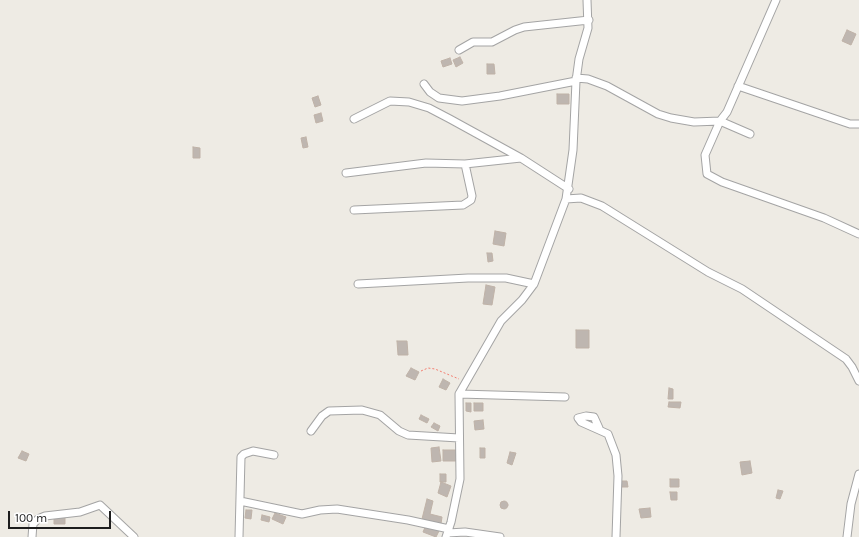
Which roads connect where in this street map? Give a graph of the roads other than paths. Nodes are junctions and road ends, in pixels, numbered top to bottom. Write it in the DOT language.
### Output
graph roads {
  1 [pos="587,0"];
  2 [pos="776,0"];
  3 [pos="589,20"];
  4 [pos="459,50"];
  5 [pos="576,79"];
  6 [pos="424,84"];
  7 [pos="738,86"];
  8 [pos="354,119"];
  9 [pos="720,121"];
  10 [pos="859,124"];
  11 [pos="750,134"];
  12 [pos="521,158"];
  13 [pos="465,164"];
  14 [pos="346,173"];
  15 [pos="569,189"];
  16 [pos="566,199"];
  17 [pos="354,210"];
  18 [pos="859,234"];
  19 [pos="358,284"];
  20 [pos="534,284"];
  21 [pos="859,381"];
  22 [pos="459,394"];
  23 [pos="565,398"];
  24 [pos="599,428"];
  25 [pos="311,431"];
  26 [pos="459,438"];
  27 [pos="274,455"];
  28 [pos="859,474"];
  29 [pos="857,488"];
  30 [pos="240,501"];
  31 [pos="448,533"];
  32 [pos="32,537"];
  33 [pos="134,537"];
  34 [pos="239,537"];
  35 [pos="500,537"];
  36 [pos="616,537"];
  37 [pos="846,537"];
  1 -- 3 [label="street"];
  2 -- 7 [label="street"];
  3 -- 4 [label="street"];
  3 -- 5 [label="street"];
  5 -- 6 [label="street"];
  5 -- 9 [label="street"];
  5 -- 15 [label="street"];
  7 -- 9 [label="street"];
  7 -- 10 [label="street"];
  8 -- 12 [label="street"];
  9 -- 11 [label="street"];
  9 -- 18 [label="street"];
  12 -- 13 [label="street"];
  12 -- 15 [label="street"];
  13 -- 14 [label="street"];
  13 -- 17 [label="street"];
  15 -- 16 [label="street"];
  16 -- 20 [label="street"];
  16 -- 21 [label="street"];
  19 -- 20 [label="street"];
  20 -- 22 [label="street"];
  22 -- 23 [label="street"];
  22 -- 26 [label="street"];
  24 -- 36 [label="street"];
  25 -- 26 [label="street"];
  26 -- 31 [label="street"];
  27 -- 30 [label="street"];
  28 -- 29 [label="street"];
  29 -- 37 [label="street"];
  30 -- 31 [label="street"];
  30 -- 34 [label="street"];
  31 -- 35 [label="street"];
  32 -- 33 [label="street"];
}
